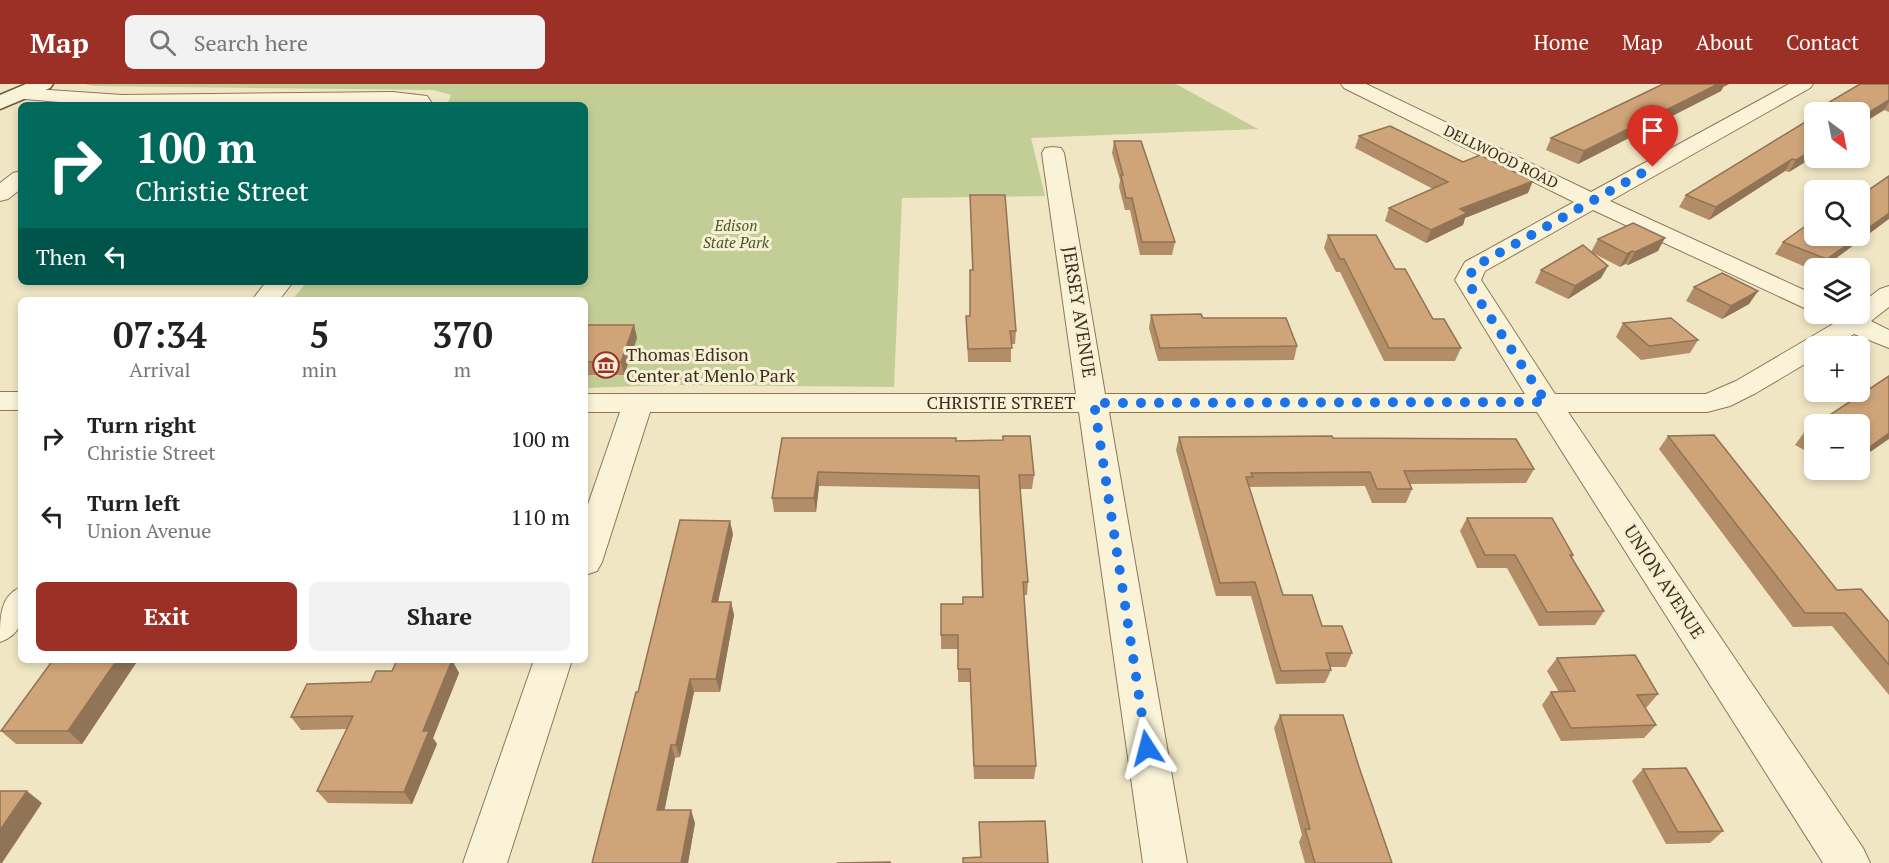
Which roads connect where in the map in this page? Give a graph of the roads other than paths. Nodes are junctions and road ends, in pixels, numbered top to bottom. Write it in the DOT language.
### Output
graph roads {
  1 [pos="43,84"];
  2 [pos="1352,84"];
  3 [pos="1803,84"];
  4 [pos="20,94"];
  5 [pos="108,102"];
  6 [pos="174,102"];
  7 [pos="422,102"];
  8 [pos="0,103"];
  9 [pos="1053,153"];
  10 [pos="18,180"];
  11 [pos="0,194"];
  12 [pos="1591,201"];
  13 [pos="278,285"];
  14 [pos="1889,294"];
  15 [pos="268,297"];
  16 [pos="1804,300"];
  17 [pos="1870,304"];
  18 [pos="1835,324"];
  19 [pos="1856,324"];
  20 [pos="1889,340"];
  21 [pos="0,401"];
  22 [pos="18,401"];
  23 [pos="1546,402"];
  24 [pos="588,403"];
  25 [pos="1094,403"];
  26 [pos="638,404"];
  27 [pos="588,553"];
  28 [pos="18,605"];
  29 [pos="0,627"];
  30 [pos="552,663"];
  31 [pos="485,863"];
  32 [pos="1165,863"];
  33 [pos="1848,863"];
  1 -- 4 [label="main road"];
  2 -- 12 [label="street, DELLWOOD ROAD"];
  3 -- 12 [label="street"];
  4 -- 5 [label="street"];
  4 -- 8 [label="main road"];
  6 -- 7 [label="street"];
  9 -- 25 [label="street, JERSEY AVENUE"];
  10 -- 11 [label="street"];
  12 -- 16 [label="street, DELLWOOD ROAD"];
  12 -- 23 [label="street, UNION AVENUE"];
  13 -- 15 [label="street"];
  14 -- 17 [label="street, CHRISTIE STREET"];
  18 -- 23 [label="street, CHRISTIE STREET"];
  19 -- 20 [label="street"];
  21 -- 22 [label="street"];
  23 -- 25 [label="street, CHRISTIE STREET"];
  23 -- 33 [label="street, UNION AVENUE"];
  24 -- 26 [label="street, CHRISTIE STREET"];
  25 -- 26 [label="street, CHRISTIE STREET"];
  25 -- 32 [label="street, JERSEY AVENUE"];
  26 -- 27 [label="street"];
  28 -- 29 [label="street"];
  30 -- 31 [label="street"];
}
